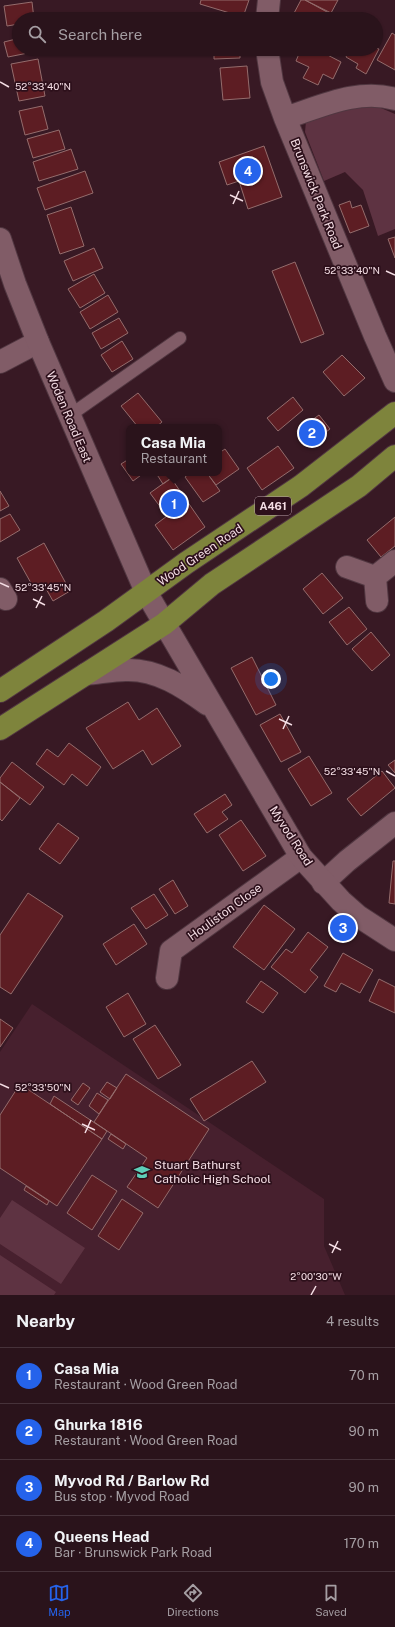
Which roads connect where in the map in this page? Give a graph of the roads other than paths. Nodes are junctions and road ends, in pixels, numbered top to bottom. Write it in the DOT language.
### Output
graph roads {
  1 [pos="269,0"];
  2 [pos="268,12"];
  3 [pos="268,56"];
  4 [pos="395,99"];
  5 [pos="285,118"];
  6 [pos="0,239"];
  7 [pos="180,338"];
  8 [pos="38,342"];
  9 [pos="0,362"];
  10 [pos="395,381"];
  11 [pos="395,413"];
  12 [pos="69,416"];
  13 [pos="395,456"];
  14 [pos="395,561"];
  15 [pos="347,566"];
  16 [pos="375,577"];
  17 [pos="146,592"];
  18 [pos="377,601"];
  19 [pos="164,624"];
  20 [pos="86,674"];
  21 [pos="0,691"];
  22 [pos="213,709"];
  23 [pos="0,729"];
  24 [pos="395,823"];
  25 [pos="301,857"];
  26 [pos="323,882"];
  27 [pos="395,940"];
  28 [pos="167,978"];
  1 -- 2 [label="street"];
  3 -- 5 [label="street, Brunswick Park Road"];
  4 -- 5 [label="street"];
  5 -- 10 [label="street, Brunswick Park Road"];
  6 -- 8 [label="street, Woden Road East"];
  7 -- 12 [label="lane"];
  8 -- 9 [label="street"];
  8 -- 12 [label="street, Woden Road East"];
  11 -- 17 [label="highway, Wood Green Road / A461"];
  12 -- 17 [label="street, Woden Road East"];
  13 -- 19 [label="highway, A461"];
  14 -- 16 [label="street"];
  15 -- 16 [label="street"];
  16 -- 18 [label="street"];
  17 -- 19 [label="street, Woden Road East"];
  17 -- 21 [label="highway, Wood Green Road / A461"];
  19 -- 20 [label="highway, A461"];
  19 -- 22 [label="street, Myvod Road"];
  20 -- 22 [label="street, Myvod Road"];
  20 -- 23 [label="highway, A461"];
  22 -- 25 [label="street, Myvod Road"];
  24 -- 26 [label="street"];
  25 -- 26 [label="street, Myvod Road"];
  25 -- 28 [label="street, Houliston Close"];
  26 -- 27 [label="street, Myvod Road"];
}
